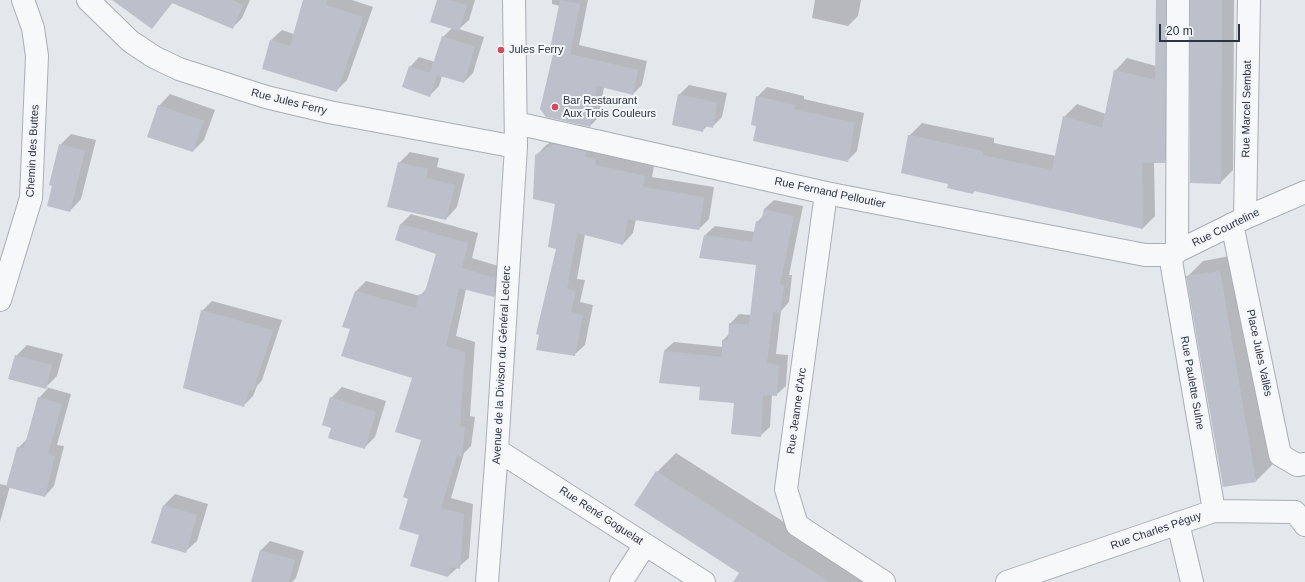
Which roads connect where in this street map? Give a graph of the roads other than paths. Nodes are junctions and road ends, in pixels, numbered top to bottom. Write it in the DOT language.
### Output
graph roads {
  1 [pos="23,0"];
  2 [pos="88,0"];
  3 [pos="514,0"];
  4 [pos="1178,0"];
  5 [pos="1249,0"];
  6 [pos="516,123"];
  7 [pos="516,147"];
  8 [pos="1305,192"];
  9 [pos="826,193"];
  10 [pos="1239,221"];
  11 [pos="1173,254"];
  12 [pos="1145,256"];
  13 [pos="0,300"];
  14 [pos="497,450"];
  15 [pos="1305,464"];
  16 [pos="1214,511"];
  17 [pos="1178,523"];
  18 [pos="1305,525"];
  19 [pos="645,545"];
  20 [pos="701,581"];
  21 [pos="487,582"];
  22 [pos="621,582"];
  23 [pos="884,582"];
  24 [pos="1006,582"];
  25 [pos="1192,582"];
  1 -- 13 [label="street, Chemin des Buttes"];
  2 -- 7 [label="street, Rue Jules Ferry"];
  3 -- 6 [label="street, Avenue de la Divison du Général Leclerc"];
  4 -- 11 [label="street, Rue Paulette Sulne"];
  5 -- 10 [label="street, Rue Marcel Sembat"];
  6 -- 7 [label="street, Avenue de la Divison du Général Leclerc"];
  6 -- 9 [label="street, Rue Fernand Pelloutier"];
  7 -- 14 [label="street, Avenue de la Divison du Général Leclerc"];
  8 -- 10 [label="street, Rue Courteline"];
  9 -- 12 [label="street, Rue Fernand Pelloutier"];
  9 -- 23 [label="street, Rue Jeanne d'Arc"];
  10 -- 11 [label="street, Rue Courteline"];
  10 -- 15 [label="street, Place Jules Vallès"];
  11 -- 12 [label="street, Rue Courteline"];
  11 -- 16 [label="street, Rue Paulette Sulne"];
  14 -- 19 [label="street, Rue René Goguelat"];
  14 -- 21 [label="street, Avenue de la Divison du Général Leclerc"];
  16 -- 17 [label="street, Rue Charles Péguy"];
  16 -- 18 [label="street, Rue Charles Péguy"];
  17 -- 24 [label="street, Rue Charles Péguy"];
  17 -- 25 [label="street"];
  19 -- 20 [label="street, Rue René Goguelat"];
  19 -- 22 [label="street"];
}
